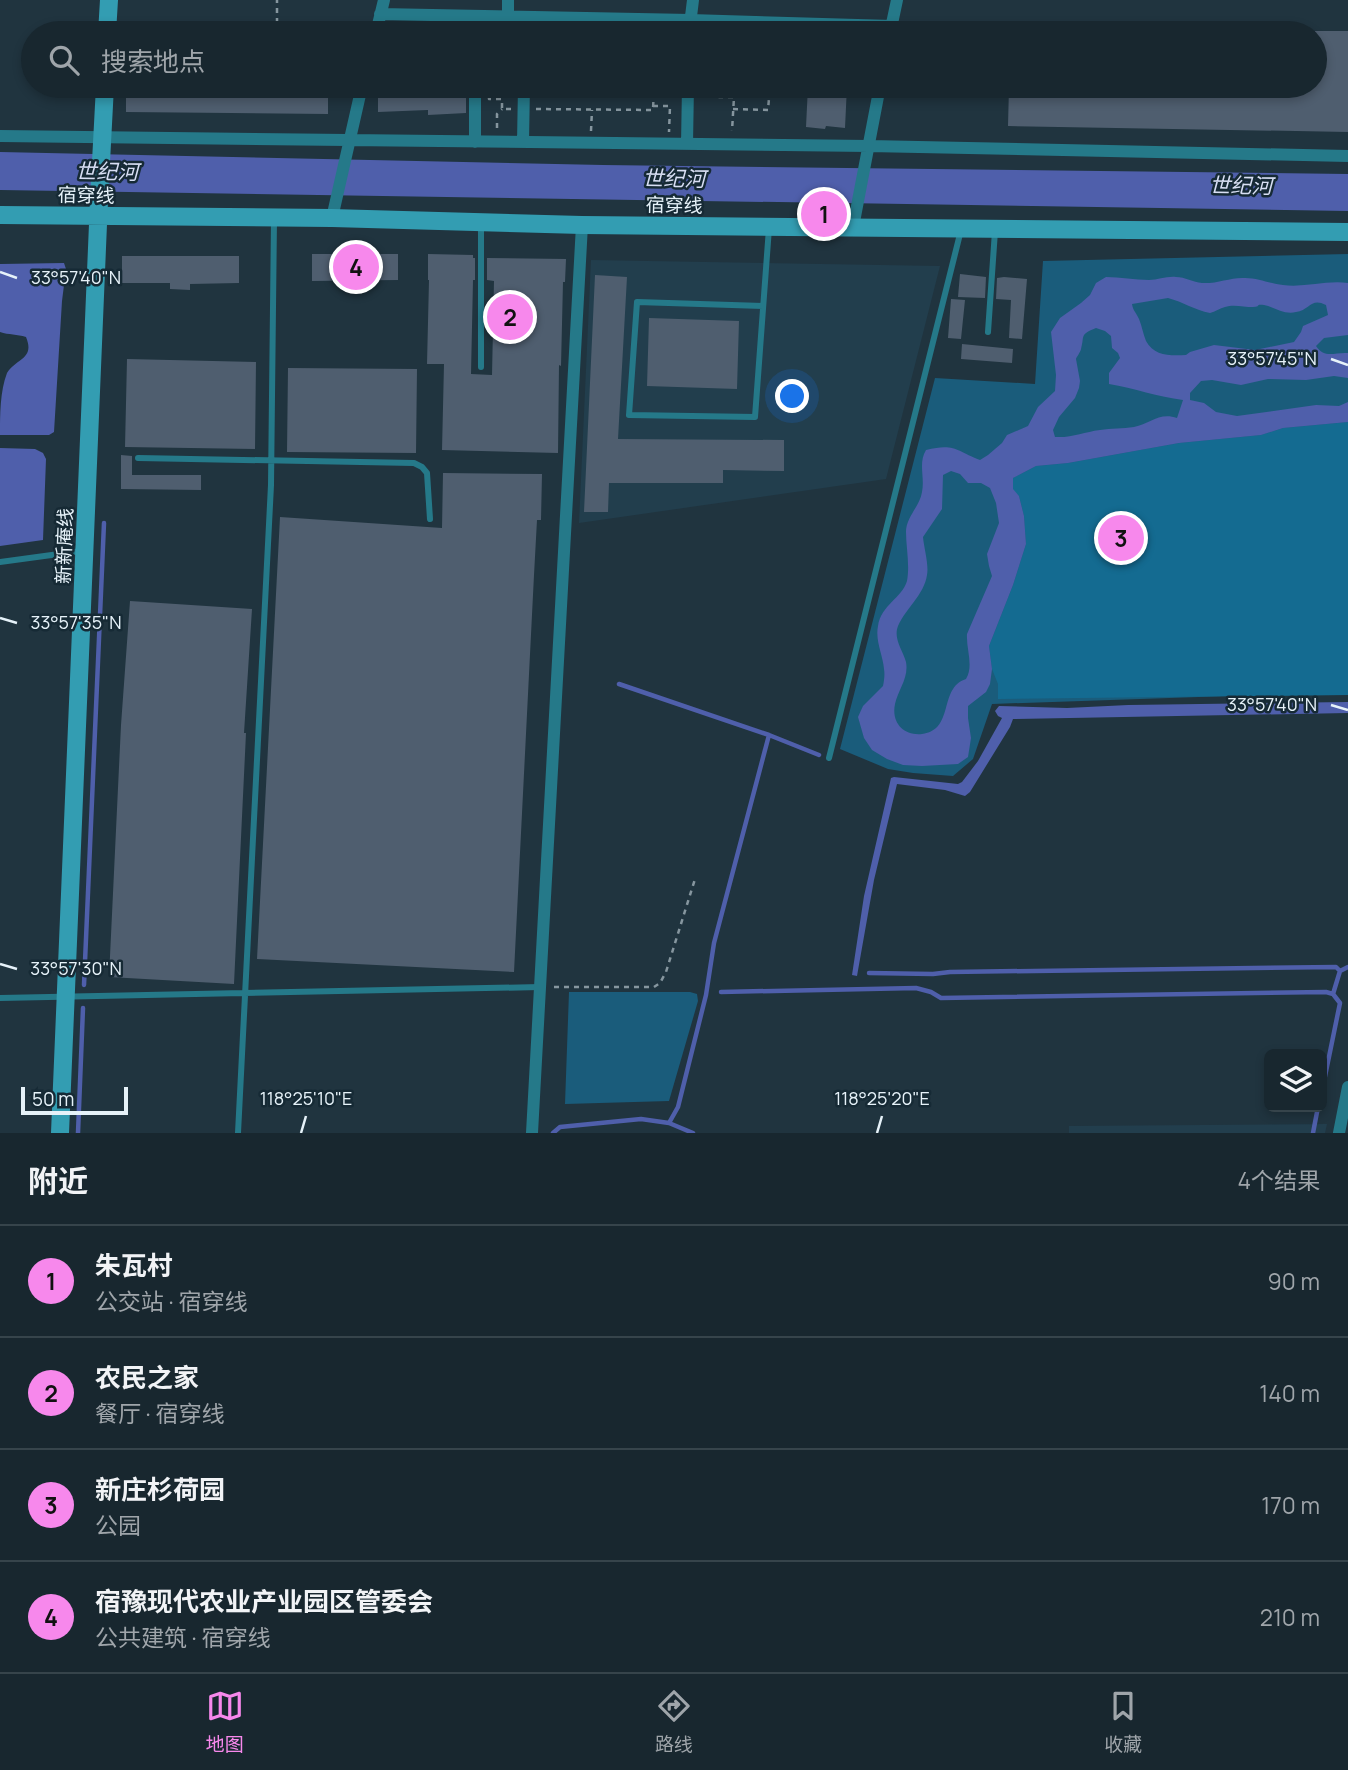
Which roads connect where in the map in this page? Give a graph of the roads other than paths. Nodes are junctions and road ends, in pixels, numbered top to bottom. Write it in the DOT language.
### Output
graph roads {
  1 [pos="109,0"];
  2 [pos="384,0"];
  3 [pos="508,0"];
  4 [pos="693,0"];
  5 [pos="897,0"];
  6 [pos="380,14"];
  7 [pos="508,17"];
  8 [pos="524,17"];
  9 [pos="690,20"];
  10 [pos="108,21"];
  11 [pos="379,21"];
  12 [pos="524,21"];
  13 [pos="712,21"];
  14 [pos="893,21"];
  15 [pos="105,98"];
  16 [pos="359,98"];
  17 [pos="475,98"];
  18 [pos="523,98"];
  19 [pos="688,98"];
  20 [pos="878,98"];
  21 [pos="0,136"];
  22 [pos="103,141"];
  23 [pos="475,142"];
  24 [pos="523,142"];
  25 [pos="349,144"];
  26 [pos="687,144"];
  27 [pos="868,149"];
  28 [pos="1348,156"];
  29 [pos="99,209"];
  30 [pos="334,210"];
  31 [pos="0,215"];
  32 [pos="274,218"];
  33 [pos="854,220"];
  34 [pos="481,222"];
  35 [pos="582,225"];
  36 [pos="769,227"];
  37 [pos="961,228"];
  38 [pos="996,229"];
  39 [pos="1348,232"];
  40 [pos="763,306"];
  41 [pos="988,332"];
  42 [pos="481,367"];
  43 [pos="138,458"];
  44 [pos="271,461"];
  45 [pos="429,519"];
  46 [pos="85,551"];
  47 [pos="0,562"];
  48 [pos="829,758"];
  49 [pos="540,987"];
  50 [pos="246,993"];
  51 [pos="66,997"];
  52 [pos="0,998"];
  53 [pos="1348,1087"];
  54 [pos="60,1133"];
  55 [pos="239,1133"];
  56 [pos="532,1133"];
  57 [pos="1339,1133"];
  1 -- 10 [label="main road"];
  2 -- 6 [label="street"];
  3 -- 7 [label="street"];
  4 -- 9 [label="street"];
  5 -- 14 [label="street"];
  6 -- 7 [label="street"];
  6 -- 11 [label="street"];
  7 -- 8 [label="street"];
  8 -- 9 [label="street"];
  8 -- 12 [label="street"];
  9 -- 13 [label="street"];
  15 -- 22 [label="main road, 新新庵线"];
  16 -- 25 [label="street"];
  17 -- 23 [label="street"];
  18 -- 24 [label="street"];
  19 -- 26 [label="street"];
  20 -- 27 [label="street"];
  21 -- 22 [label="street"];
  22 -- 25 [label="street"];
  22 -- 29 [label="main road, 新新庵线"];
  23 -- 24 [label="street"];
  23 -- 25 [label="street"];
  24 -- 26 [label="street"];
  25 -- 30 [label="street"];
  26 -- 27 [label="street"];
  27 -- 28 [label="street"];
  27 -- 33 [label="street"];
  29 -- 31 [label="main road, 宿穿线"];
  29 -- 32 [label="main road, 宿穿线"];
  29 -- 46 [label="main road, 新新庵线"];
  30 -- 32 [label="main road, 宿穿线"];
  30 -- 34 [label="main road, 宿穿线"];
  32 -- 44 [label="lane"];
  33 -- 36 [label="main road, 宿穿线"];
  33 -- 37 [label="main road, 宿穿线"];
  34 -- 35 [label="main road, 宿穿线"];
  34 -- 42 [label="lane"];
  35 -- 36 [label="main road, 宿穿线"];
  35 -- 49 [label="street"];
  36 -- 40 [label="lane"];
  37 -- 38 [label="main road, 宿穿线"];
  37 -- 48 [label="lane"];
  38 -- 39 [label="main road, 宿穿线"];
  38 -- 41 [label="lane"];
  40 -- 40 [label="lane"];
  43 -- 44 [label="lane"];
  44 -- 45 [label="lane"];
  44 -- 50 [label="lane"];
  46 -- 47 [label="lane"];
  46 -- 51 [label="main road, 新新庵线"];
  49 -- 50 [label="lane"];
  49 -- 56 [label="street"];
  50 -- 51 [label="lane"];
  50 -- 55 [label="lane"];
  51 -- 52 [label="lane"];
  51 -- 54 [label="main road, 新新庵线"];
  53 -- 57 [label="street"];
}
